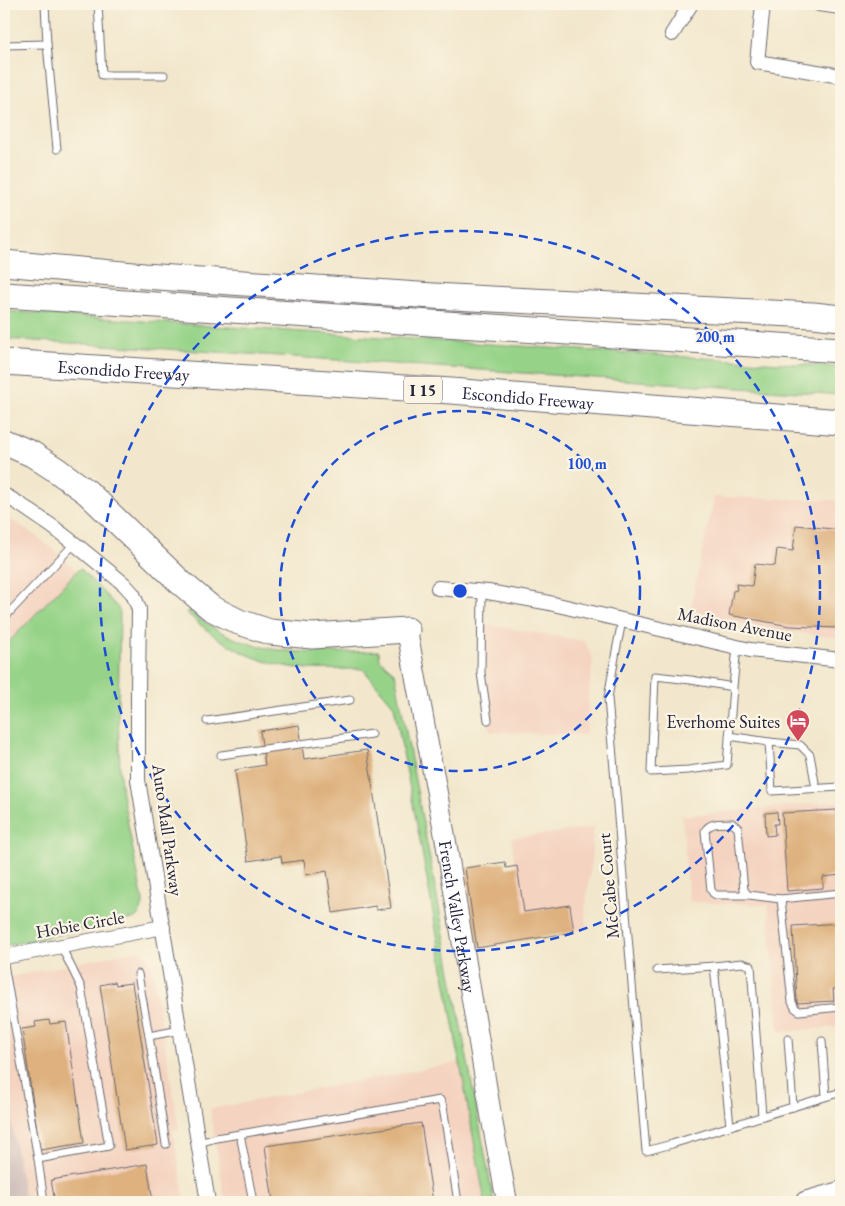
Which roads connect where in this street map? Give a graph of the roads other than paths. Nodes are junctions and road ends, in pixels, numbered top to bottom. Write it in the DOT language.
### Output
graph roads {
  1 [pos="45,4"];
  2 [pos="98,4"];
  3 [pos="691,4"];
  4 [pos="762,4"];
  5 [pos="819,4"];
  6 [pos="841,7"];
  7 [pos="672,34"];
  8 [pos="47,44"];
  9 [pos="4,45"];
  10 [pos="164,75"];
  11 [pos="841,76"];
  12 [pos="57,149"];
  13 [pos="4,264"];
  14 [pos="4,295"];
  15 [pos="841,318"];
  16 [pos="841,350"];
  17 [pos="4,362"];
  18 [pos="841,422"];
  19 [pos="4,442"];
  20 [pos="4,495"];
  21 [pos="74,543"];
  22 [pos="438,588"];
  23 [pos="482,591"];
  24 [pos="4,618"];
  25 [pos="622,620"];
  26 [pos="407,630"];
  27 [pos="738,647"];
  28 [pos="841,660"];
  29 [pos="733,687"];
  30 [pos="350,700"];
  31 [pos="488,720"];
  32 [pos="207,721"];
  33 [pos="372,734"];
  34 [pos="729,736"];
  35 [pos="769,742"];
  36 [pos="221,755"];
  37 [pos="841,787"];
  38 [pos="816,788"];
  39 [pos="841,893"];
  40 [pos="748,895"];
  41 [pos="781,899"];
  42 [pos="163,928"];
  43 [pos="61,946"];
  44 [pos="4,957"];
  45 [pos="4,964"];
  46 [pos="714,966"];
  47 [pos="657,970"];
  48 [pos="138,974"];
  49 [pos="841,1007"];
  50 [pos="180,1030"];
  51 [pos="148,1036"];
  52 [pos="788,1039"];
  53 [pos="822,1041"];
  54 [pos="841,1089"];
  55 [pos="826,1096"];
  56 [pos="793,1107"];
  57 [pos="762,1116"];
  58 [pos="730,1126"];
  59 [pos="240,1134"];
  60 [pos="198,1143"];
  61 [pos="166,1144"];
  62 [pos="38,1159"];
  63 [pos="841,1192"];
  64 [pos="44,1202"];
  65 [pos="208,1202"];
  66 [pos="253,1202"];
  67 [pos="458,1202"];
  68 [pos="507,1202"];
  69 [pos="806,1202"];
  1 -- 8 [label="lane"];
  2 -- 10 [label="lane"];
  3 -- 7 [label="street"];
  4 -- 11 [label="street"];
  5 -- 6 [label="street"];
  8 -- 9 [label="lane"];
  8 -- 12 [label="lane"];
  13 -- 15 [label="highway"];
  14 -- 16 [label="highway"];
  17 -- 18 [label="highway, Escondido Freeway / I 15"];
  19 -- 26 [label="highway"];
  20 -- 21 [label="street, Auto Mall Parkway"];
  21 -- 24 [label="lane"];
  21 -- 42 [label="street, Auto Mall Parkway"];
  22 -- 23 [label="street, Madison Avenue"];
  23 -- 25 [label="street, Madison Avenue"];
  23 -- 31 [label="lane"];
  25 -- 27 [label="street, Madison Avenue"];
  25 -- 58 [label="lane, McCabe Court"];
  26 -- 68 [label="main road, French Valley Parkway"];
  27 -- 28 [label="street, Madison Avenue"];
  27 -- 29 [label="lane"];
  29 -- 34 [label="lane"];
  29 -- 34 [label="lane"];
  30 -- 32 [label="lane"];
  33 -- 36 [label="lane"];
  34 -- 35 [label="lane"];
  35 -- 38 [label="lane"];
  35 -- 38 [label="lane"];
  37 -- 38 [label="lane"];
  39 -- 41 [label="lane"];
  40 -- 40 [label="lane"];
  40 -- 41 [label="lane"];
  41 -- 49 [label="lane"];
  42 -- 43 [label="street, Hobie Circle"];
  42 -- 50 [label="street, Auto Mall Parkway"];
  43 -- 44 [label="street, Hobie Circle"];
  43 -- 62 [label="lane"];
  45 -- 62 [label="lane"];
  46 -- 47 [label="lane"];
  46 -- 57 [label="lane"];
  46 -- 58 [label="lane"];
  48 -- 51 [label="lane"];
  50 -- 51 [label="lane"];
  50 -- 60 [label="street, Auto Mall Parkway"];
  51 -- 61 [label="lane"];
  52 -- 56 [label="lane"];
  53 -- 55 [label="lane"];
  54 -- 55 [label="lane"];
  55 -- 56 [label="lane"];
  56 -- 57 [label="lane"];
  57 -- 58 [label="lane"];
  59 -- 60 [label="lane"];
  59 -- 66 [label="lane"];
  59 -- 67 [label="lane"];
  60 -- 65 [label="street, Auto Mall Parkway"];
  62 -- 64 [label="lane"];
  63 -- 69 [label="main road"];
}
